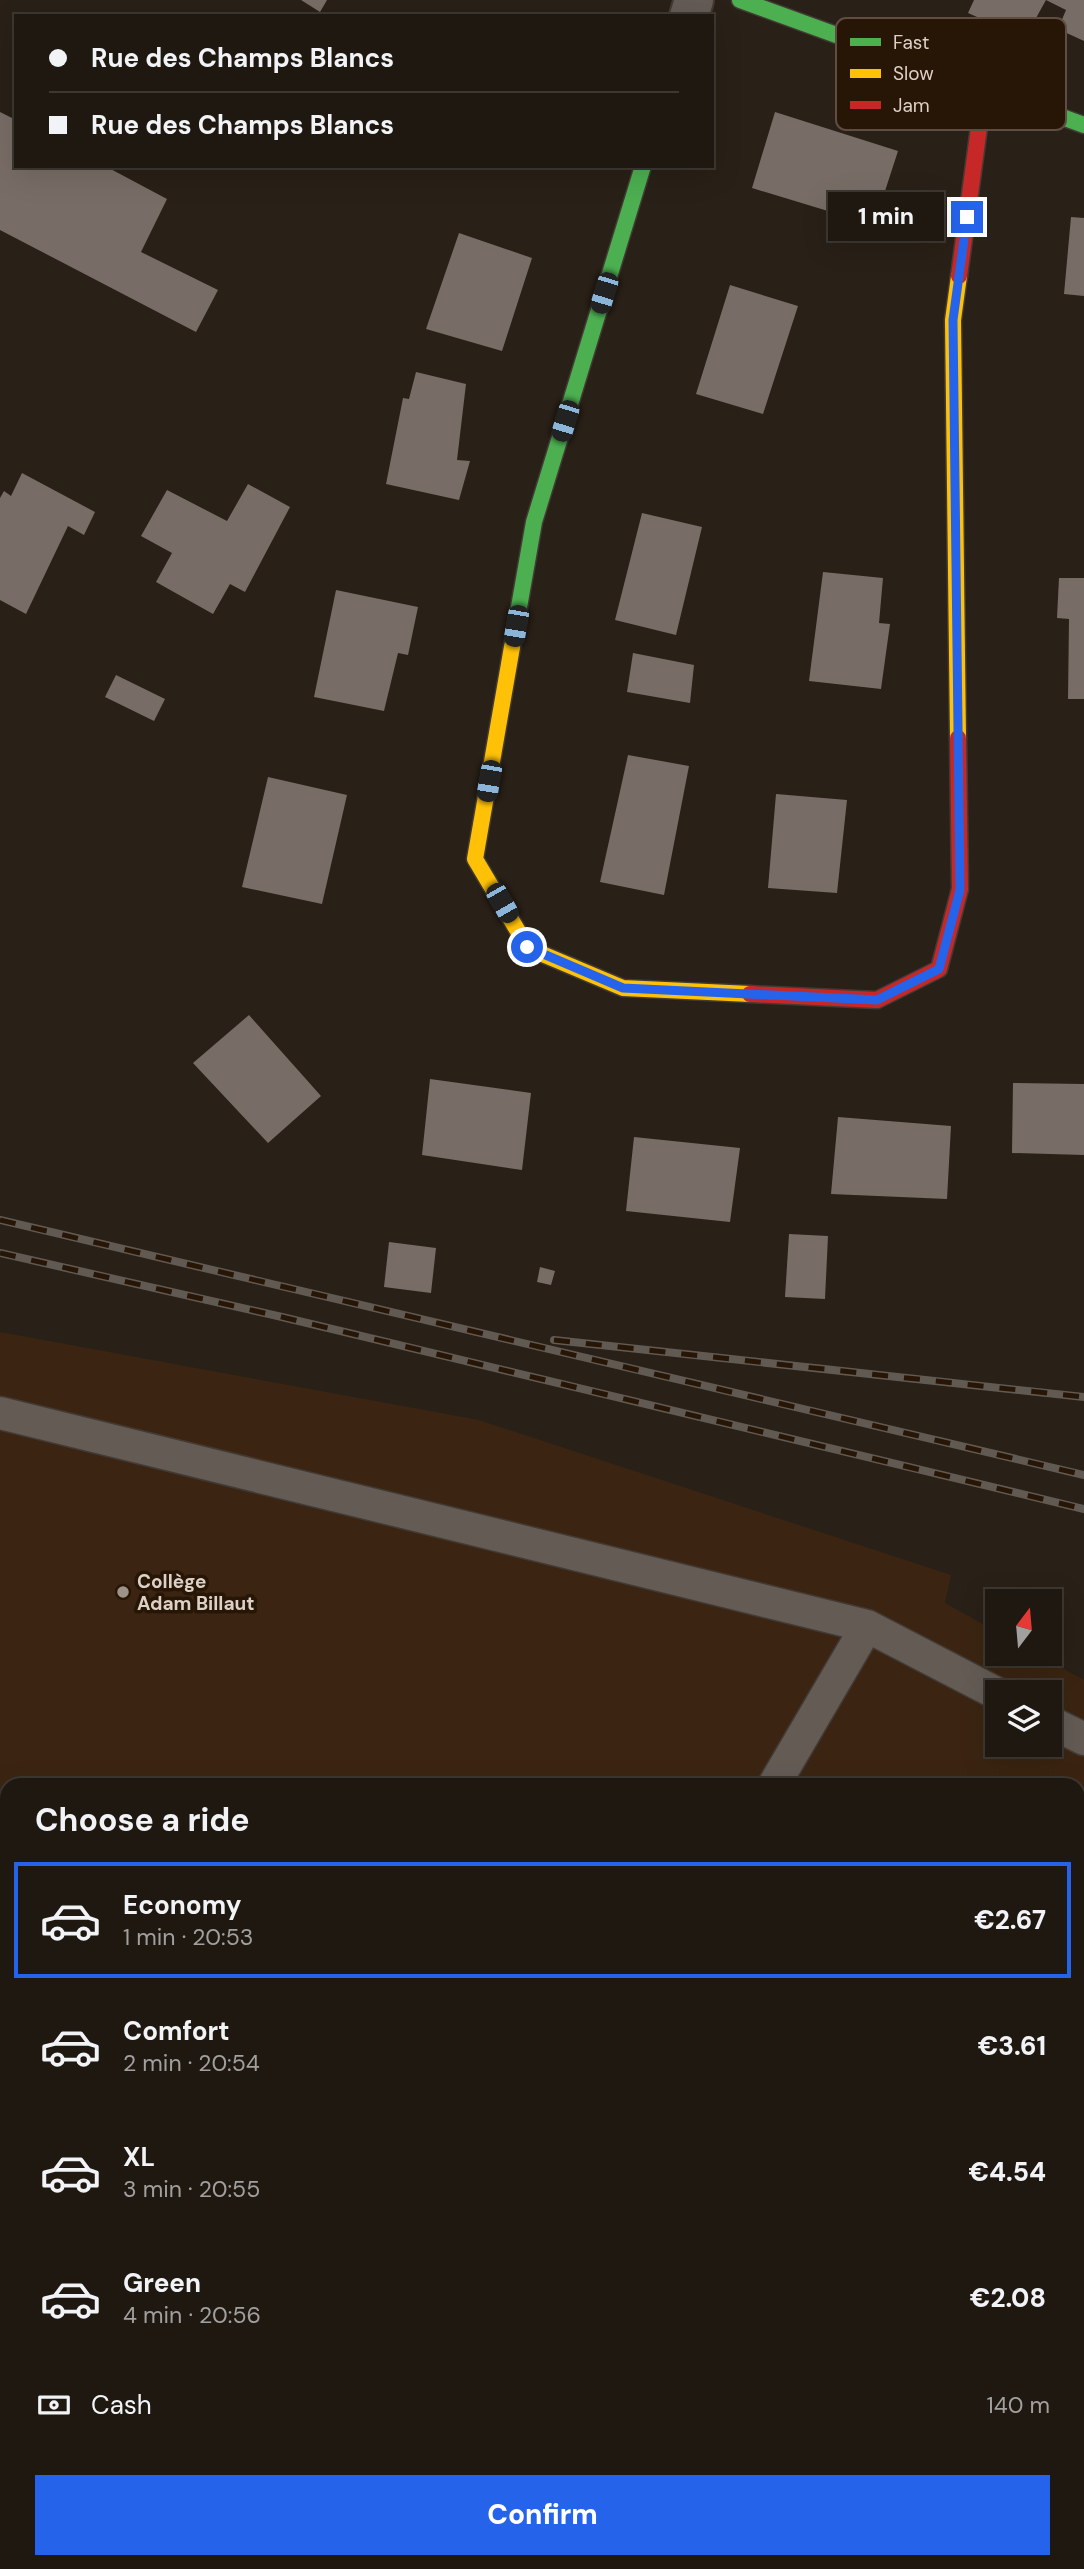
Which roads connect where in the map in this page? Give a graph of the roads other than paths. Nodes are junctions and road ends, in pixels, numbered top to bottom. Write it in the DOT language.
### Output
graph roads {
  1 [pos="740,0"];
  2 [pos="836,35"];
  3 [pos="1066,119"];
  4 [pos="1084,125"];
  5 [pos="979,130"];
  6 [pos="642,168"];
  7 [pos="0,1412"];
  8 [pos="867,1626"];
  9 [pos="985,1687"];
  10 [pos="1062,1728"];
  11 [pos="1084,1740"];
  12 [pos="778,1778"];
  1 -- 2 [label="street"];
  3 -- 4 [label="street"];
  5 -- 6 [label="street"];
  7 -- 8 [label="lane"];
  8 -- 9 [label="lane"];
  8 -- 12 [label="lane"];
  10 -- 11 [label="lane"];
}
